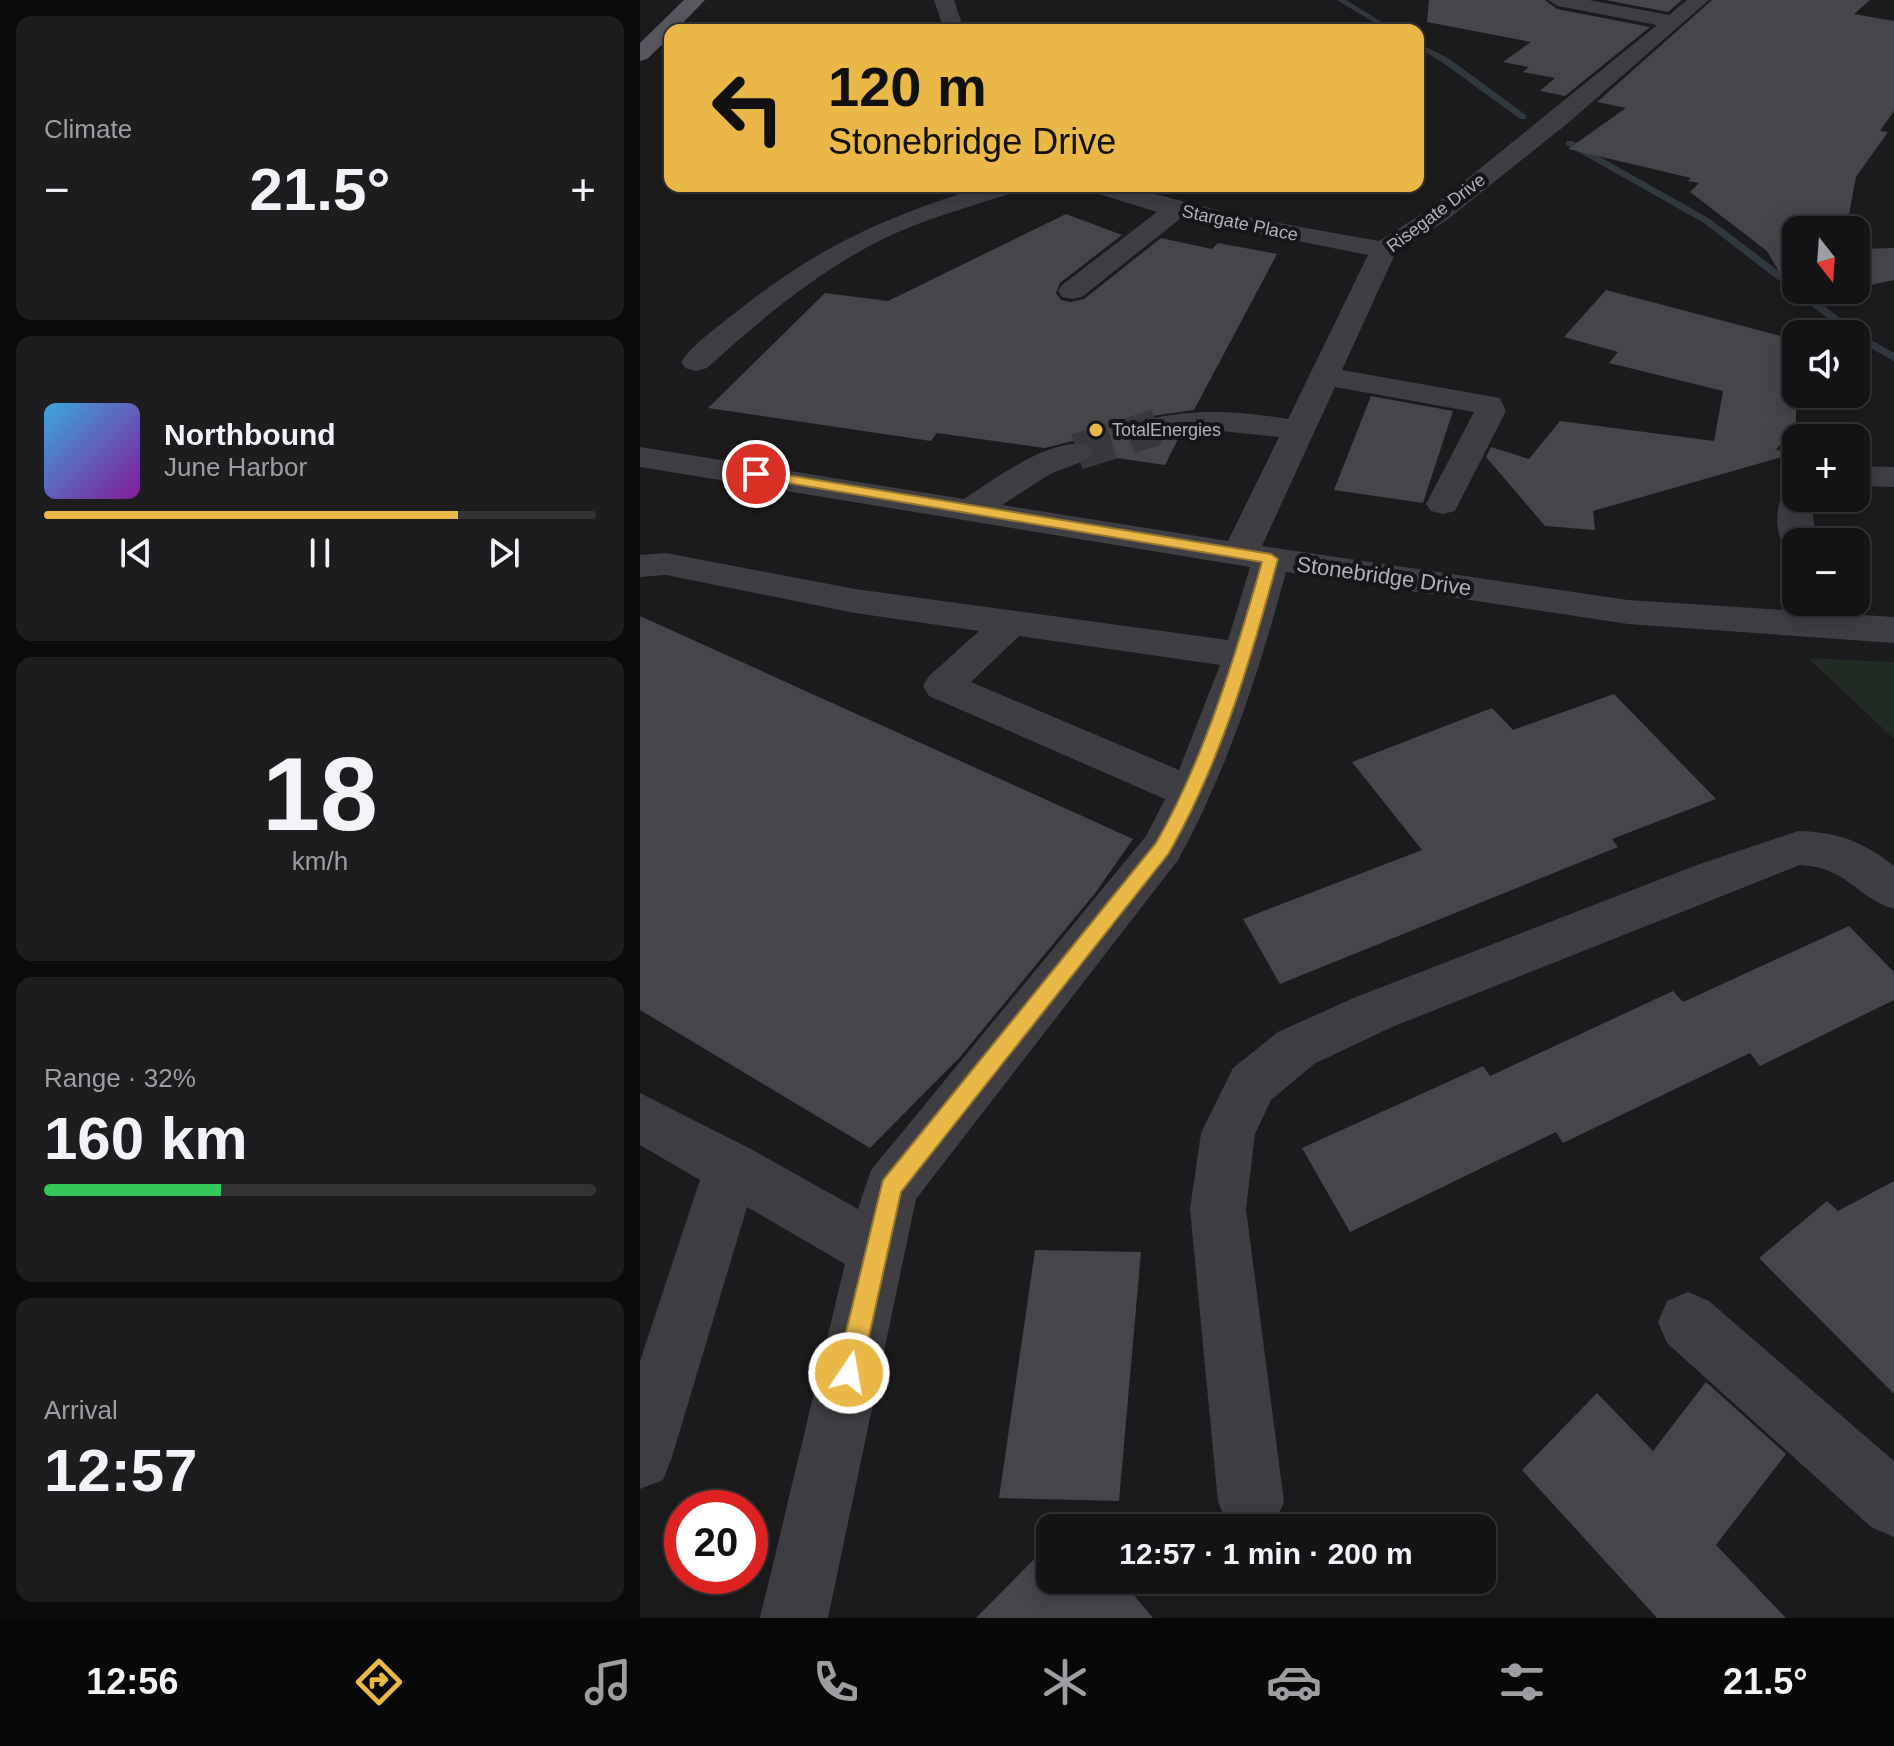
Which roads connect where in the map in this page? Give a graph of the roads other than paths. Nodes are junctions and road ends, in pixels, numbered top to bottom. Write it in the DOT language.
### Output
graph roads {
  1 [pos="695,0"];
  2 [pos="944,0"];
  3 [pos="1558,0"];
  4 [pos="1699,0"];
  5 [pos="1673,22"];
  6 [pos="671,24"];
  7 [pos="952,24"];
  8 [pos="664,31"];
  9 [pos="640,55"];
  10 [pos="992,192"];
  11 [pos="1117,192"];
  12 [pos="1175,210"];
  13 [pos="1384,250"];
  14 [pos="1072,291"];
  15 [pos="696,362"];
  16 [pos="1324,376"];
  17 [pos="1157,427"];
  18 [pos="1299,431"];
  19 [pos="1077,452"];
  20 [pos="640,457"];
  21 [pos="1870,476"];
  22 [pos="1894,477"];
  23 [pos="1443,504"];
  24 [pos="972,509"];
  25 [pos="1255,556"];
  26 [pos="640,566"];
  27 [pos="1782,614"];
  28 [pos="1833,616"];
  29 [pos="1010,623"];
  30 [pos="1894,630"];
  31 [pos="1243,655"];
  32 [pos="1190,792"];
  33 [pos="1894,891"];
  34 [pos="640,1117"];
  35 [pos="732,1167"];
  36 [pos="876,1250"];
  37 [pos="1688,1322"];
  38 [pos="640,1457"];
  39 [pos="1251,1502"];
  40 [pos="1894,1504"];
  41 [pos="794,1618"];
  1 -- 6 [label="main road"];
  2 -- 7 [label="street"];
  3 -- 5 [label="street"];
  4 -- 5 [label="street, Risegate Drive"];
  5 -- 13 [label="street, Risegate Drive"];
  8 -- 9 [label="main road"];
  10 -- 15 [label="street"];
  11 -- 12 [label="street, Stargate Place"];
  12 -- 13 [label="street, Stargate Place"];
  12 -- 14 [label="street"];
  13 -- 16 [label="street, Risegate Drive"];
  16 -- 18 [label="street, Risegate Drive"];
  16 -- 23 [label="street"];
  17 -- 18 [label="street"];
  18 -- 25 [label="street, Risegate Drive"];
  19 -- 24 [label="street"];
  20 -- 24 [label="street, Stonebridge Drive"];
  21 -- 22 [label="street"];
  24 -- 25 [label="street, Stonebridge Drive"];
  25 -- 27 [label="street, Stonebridge Drive"];
  25 -- 31 [label="street, Risegate Drive"];
  26 -- 29 [label="street"];
  28 -- 30 [label="street, Stonebridge Drive"];
  29 -- 31 [label="street"];
  29 -- 32 [label="street"];
  31 -- 32 [label="street, Risegate Drive"];
  32 -- 36 [label="street, Risegate Drive"];
  33 -- 39 [label="street"];
  34 -- 35 [label="street"];
  35 -- 36 [label="street"];
  35 -- 38 [label="street"];
  36 -- 41 [label="street, Risegate Drive"];
  37 -- 40 [label="street"];
}
